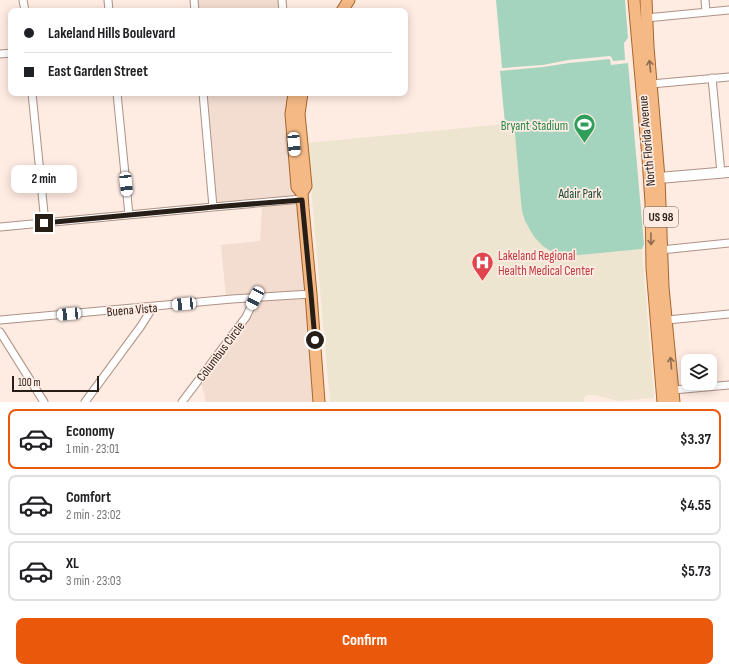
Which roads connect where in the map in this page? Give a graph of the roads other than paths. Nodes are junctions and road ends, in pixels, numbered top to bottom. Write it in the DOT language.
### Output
graph roads {
  1 [pos="634,0"];
  2 [pos="637,0"];
  3 [pos="646,0"];
  4 [pos="705,0"];
  5 [pos="729,10"];
  6 [pos="706,12"];
  7 [pos="646,18"];
  8 [pos="729,77"];
  9 [pos="712,78"];
  10 [pos="651,84"];
  11 [pos="32,96"];
  12 [pos="117,96"];
  13 [pos="203,96"];
  14 [pos="294,96"];
  15 [pos="302,96"];
  16 [pos="648,158"];
  17 [pos="725,172"];
  18 [pos="659,178"];
  19 [pos="302,196"];
  20 [pos="213,207"];
  21 [pos="129,215"];
  22 [pos="44,223"];
  23 [pos="0,227"];
  24 [pos="729,243"];
  25 [pos="661,250"];
  26 [pos="311,294"];
  27 [pos="255,298"];
  28 [pos="153,307"];
  29 [pos="729,314"];
  30 [pos="0,320"];
  31 [pos="667,320"];
  32 [pos="0,332"];
  33 [pos="729,385"];
  34 [pos="673,390"];
  35 [pos="44,402"];
  36 [pos="85,402"];
  37 [pos="182,402"];
  38 [pos="320,402"];
  39 [pos="663,402"];
  40 [pos="674,402"];
  1 -- 16 [label="main road, North Florida Avenue / US 98"];
  2 -- 7 [label="main road"];
  3 -- 7 [label="main road, North Florida Avenue / US 98"];
  4 -- 6 [label="street"];
  5 -- 6 [label="street"];
  6 -- 7 [label="street"];
  10 -- 7 [label="main road, North Florida Avenue / US 98, one-way"];
  8 -- 9 [label="street"];
  9 -- 10 [label="street"];
  9 -- 17 [label="street"];
  10 -- 18 [label="main road, North Florida Avenue / US 98"];
  11 -- 22 [label="street"];
  12 -- 21 [label="street"];
  13 -- 20 [label="street"];
  14 -- 19 [label="main road"];
  15 -- 19 [label="main road"];
  16 -- 18 [label="main road"];
  16 -- 39 [label="main road, North Florida Avenue / US 98, one-way"];
  17 -- 18 [label="street"];
  18 -- 25 [label="main road, North Florida Avenue / US 98"];
  19 -- 20 [label="street"];
  19 -- 26 [label="main road"];
  20 -- 21 [label="street"];
  21 -- 22 [label="street"];
  22 -- 23 [label="street"];
  24 -- 25 [label="street"];
  25 -- 31 [label="main road, North Florida Avenue / US 98"];
  26 -- 27 [label="street, Buena Vista"];
  26 -- 38 [label="main road"];
  27 -- 28 [label="street, Buena Vista"];
  27 -- 37 [label="street, Columbus Circle"];
  28 -- 30 [label="street, Buena Vista"];
  28 -- 36 [label="street"];
  29 -- 31 [label="street"];
  34 -- 31 [label="main road, North Florida Avenue / US 98, one-way"];
  32 -- 35 [label="street"];
  33 -- 34 [label="street"];
  34 -- 40 [label="main road, North Florida Avenue / US 98"];
}
